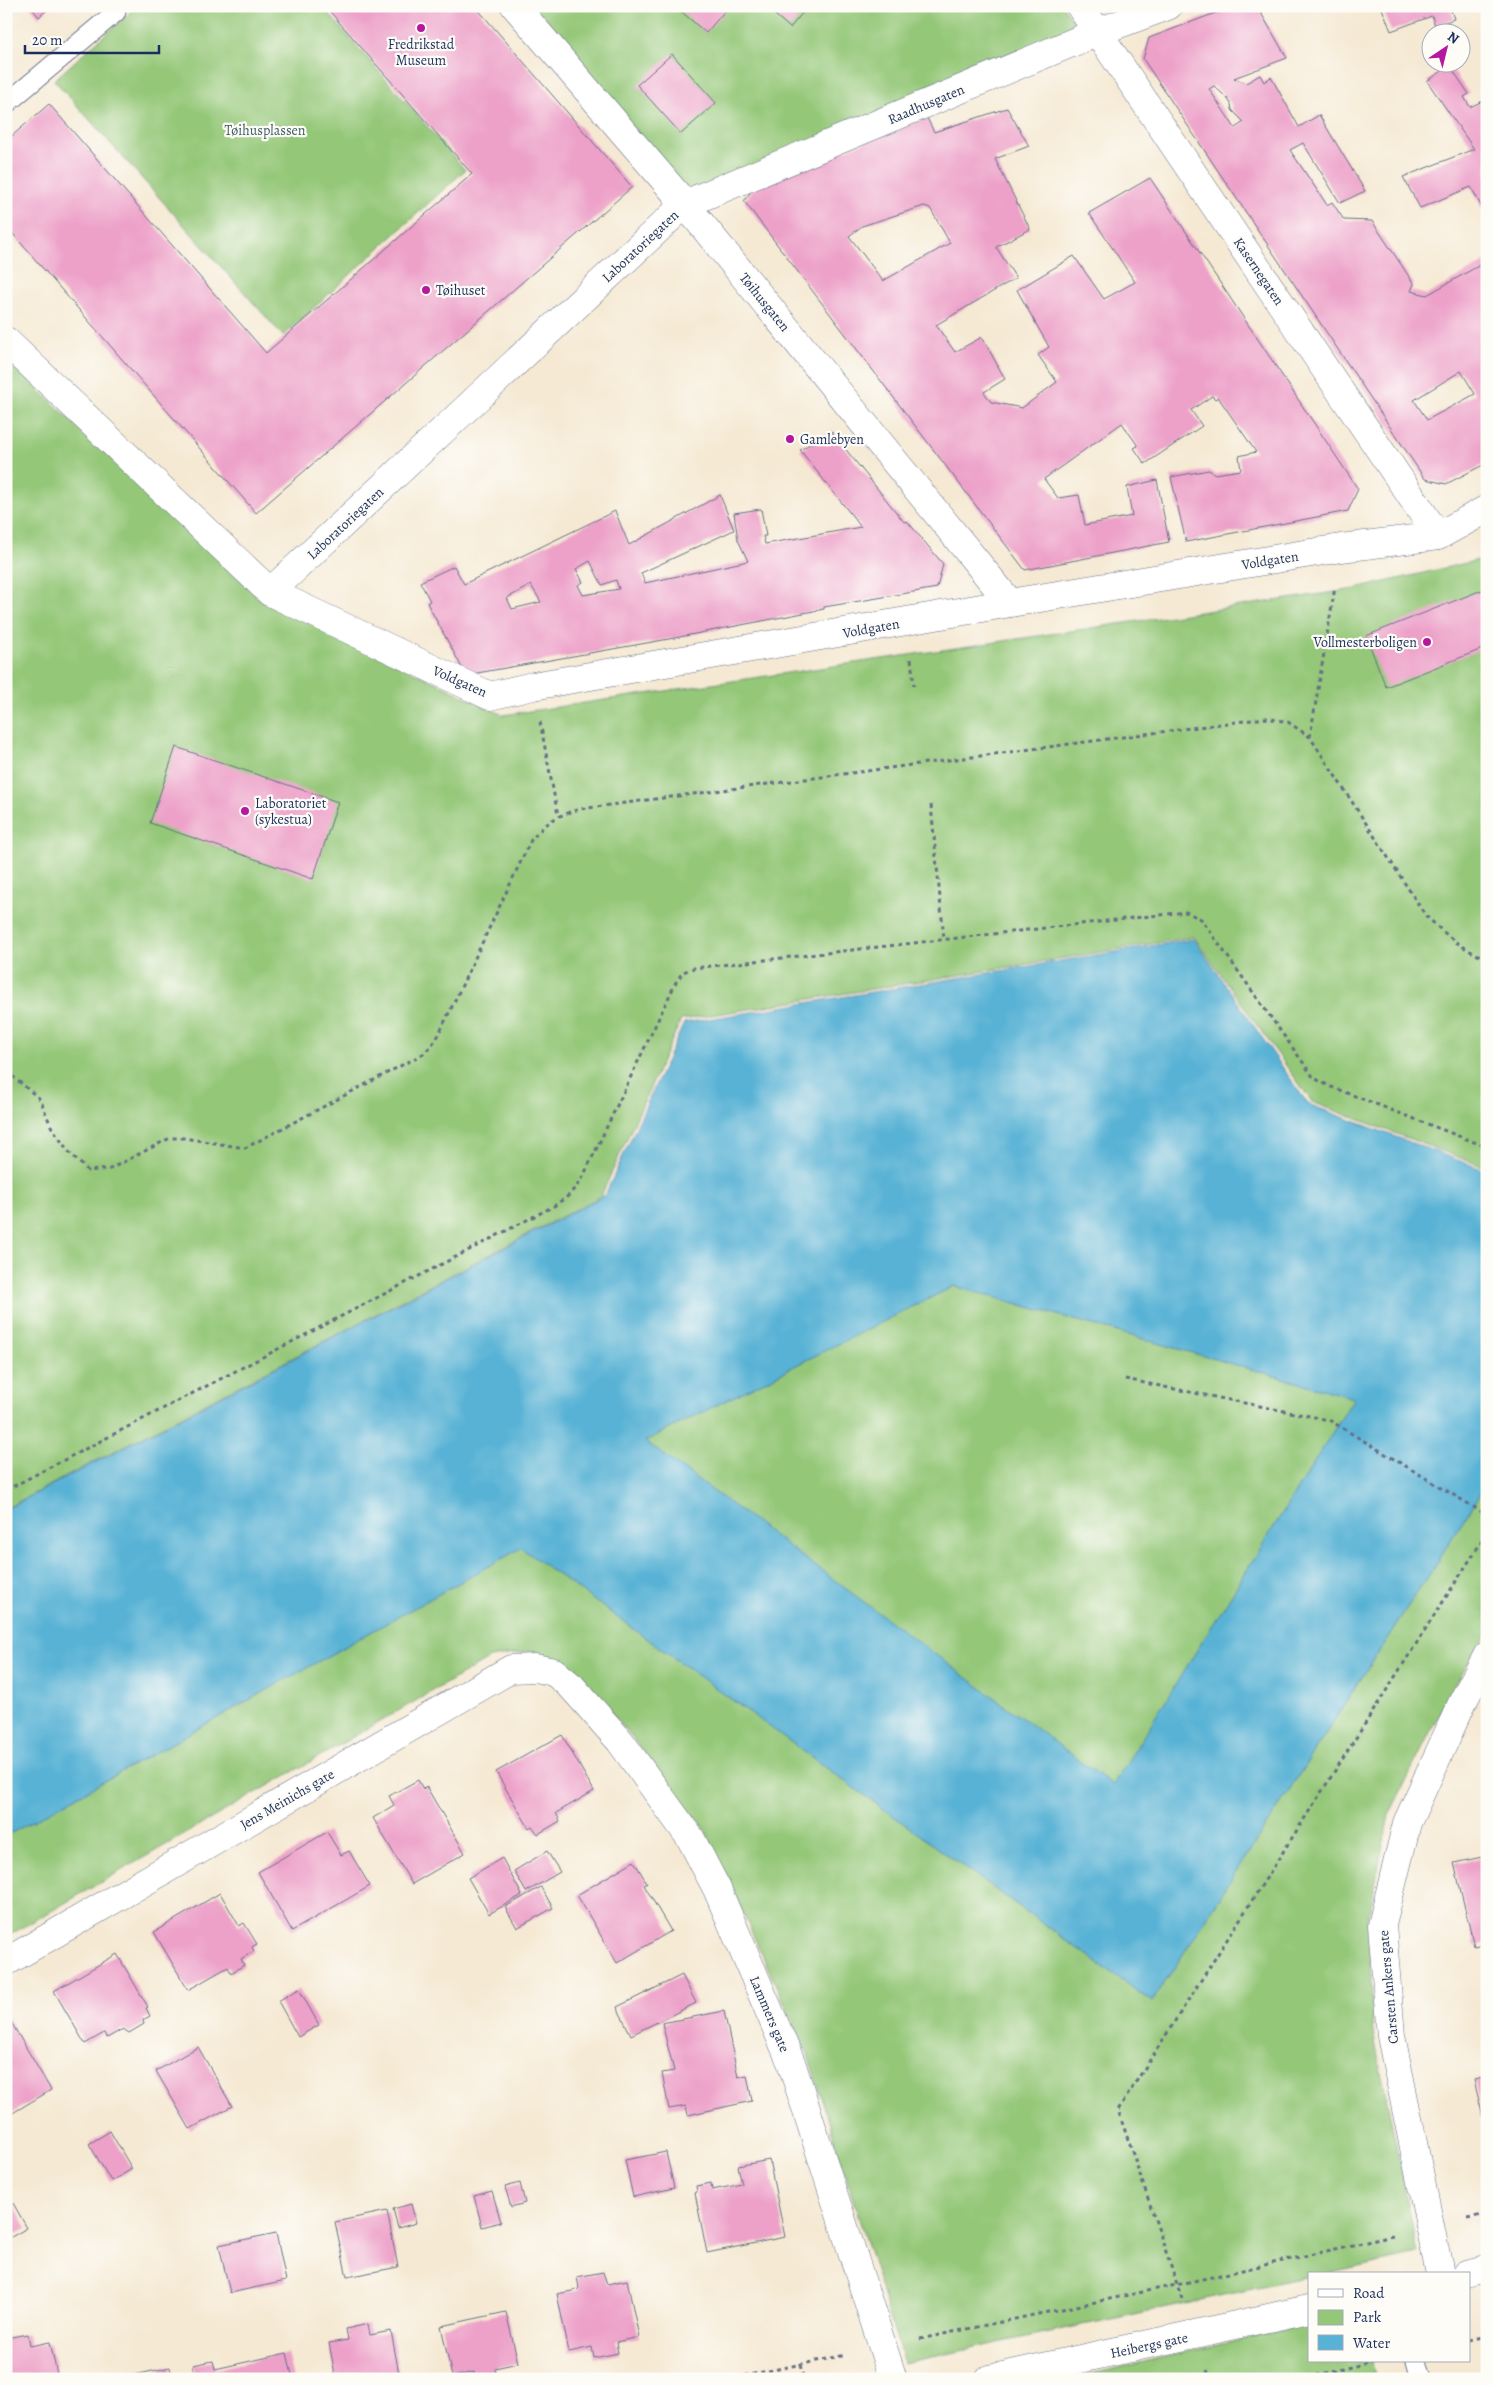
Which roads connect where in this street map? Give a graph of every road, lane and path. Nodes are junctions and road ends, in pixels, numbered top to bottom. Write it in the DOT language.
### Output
graph roads {
  1 [pos="515,6"];
  2 [pos="1080,6"];
  3 [pos="1168,6"];
  4 [pos="116,12"];
  5 [pos="1098,32"];
  6 [pos="6,104"];
  7 [pos="685,204"];
  8 [pos="6,341"];
  9 [pos="1487,509"];
  10 [pos="1438,536"];
  11 [pos="1341,548"];
  12 [pos="270,592"];
  13 [pos="1010,603"];
  14 [pos="533,686"];
  15 [pos="1310,737"];
  16 [pos="931,805"];
  17 [pos="558,815"];
  18 [pos="944,939"];
  19 [pos="1487,958"];
  20 [pos="6,1071"];
  21 [pos="1487,1147"];
  22 [pos="1125,1379"];
  23 [pos="6,1490"];
  24 [pos="1487,1515"];
  25 [pos="1487,1533"];
  26 [pos="1487,1656"];
  27 [pos="572,1687"];
  28 [pos="6,1962"];
  29 [pos="1487,2215"];
  30 [pos="1431,2227"];
  31 [pos="1487,2269"];
  32 [pos="1440,2272"];
  33 [pos="1470,2273"];
  34 [pos="1176,2285"];
  35 [pos="1308,2309"];
  36 [pos="1196,2335"];
  37 [pos="1487,2337"];
  38 [pos="1470,2341"];
  39 [pos="882,2348"];
  40 [pos="1372,2362"];
  41 [pos="1416,2362"];
  42 [pos="800,2365"];
  43 [pos="729,2379"];
  44 [pos="804,2379"];
  45 [pos="893,2379"];
  46 [pos="989,2379"];
  47 [pos="1210,2379"];
  48 [pos="1300,2379"];
  49 [pos="1421,2379"];
  1 -- 7 [label="street, Tøihusgaten"];
  2 -- 5 [label="street, Kasernegaten"];
  3 -- 5 [label="street, Raadhusgaten"];
  4 -- 6 [label="lane"];
  5 -- 7 [label="street, Raadhusgaten"];
  5 -- 10 [label="street, Kasernegaten"];
  7 -- 12 [label="street, Laboratoriegaten"];
  7 -- 13 [label="street, Tøihusgaten"];
  8 -- 12 [label="street"];
  9 -- 10 [label="street, Voldgaten"];
  10 -- 11 [label="street, Voldgaten"];
  11 -- 13 [label="street, Voldgaten"];
  11 -- 15 [label="path"];
  12 -- 14 [label="street, Voldgaten"];
  13 -- 14 [label="street, Voldgaten"];
  14 -- 17 [label="path"];
  15 -- 17 [label="path"];
  15 -- 19 [label="path"];
  16 -- 18 [label="path"];
  17 -- 20 [label="path"];
  18 -- 21 [label="path"];
  18 -- 23 [label="path"];
  22 -- 24 [label="path"];
  25 -- 34 [label="path"];
  26 -- 30 [label="street, Carsten Ankers gate"];
  27 -- 28 [label="street, Jens Meinichs gate"];
  27 -- 39 [label="street, Lammers gate"];
  29 -- 30 [label="path"];
  30 -- 32 [label="street, Carsten Ankers gate"];
  30 -- 34 [label="path"];
  31 -- 33 [label="street"];
  34 -- 36 [label="path"];
  34 -- 39 [label="path"];
  35 -- 36 [label="street, Heibergs gate"];
  36 -- 46 [label="street, Heibergs gate"];
  36 -- 47 [label="path"];
  37 -- 38 [label="path"];
  39 -- 42 [label="path"];
  39 -- 45 [label="street, Lammers gate"];
  40 -- 48 [label="path"];
  41 -- 49 [label="lane"];
  42 -- 43 [label="path"];
  42 -- 44 [label="path"];
}
